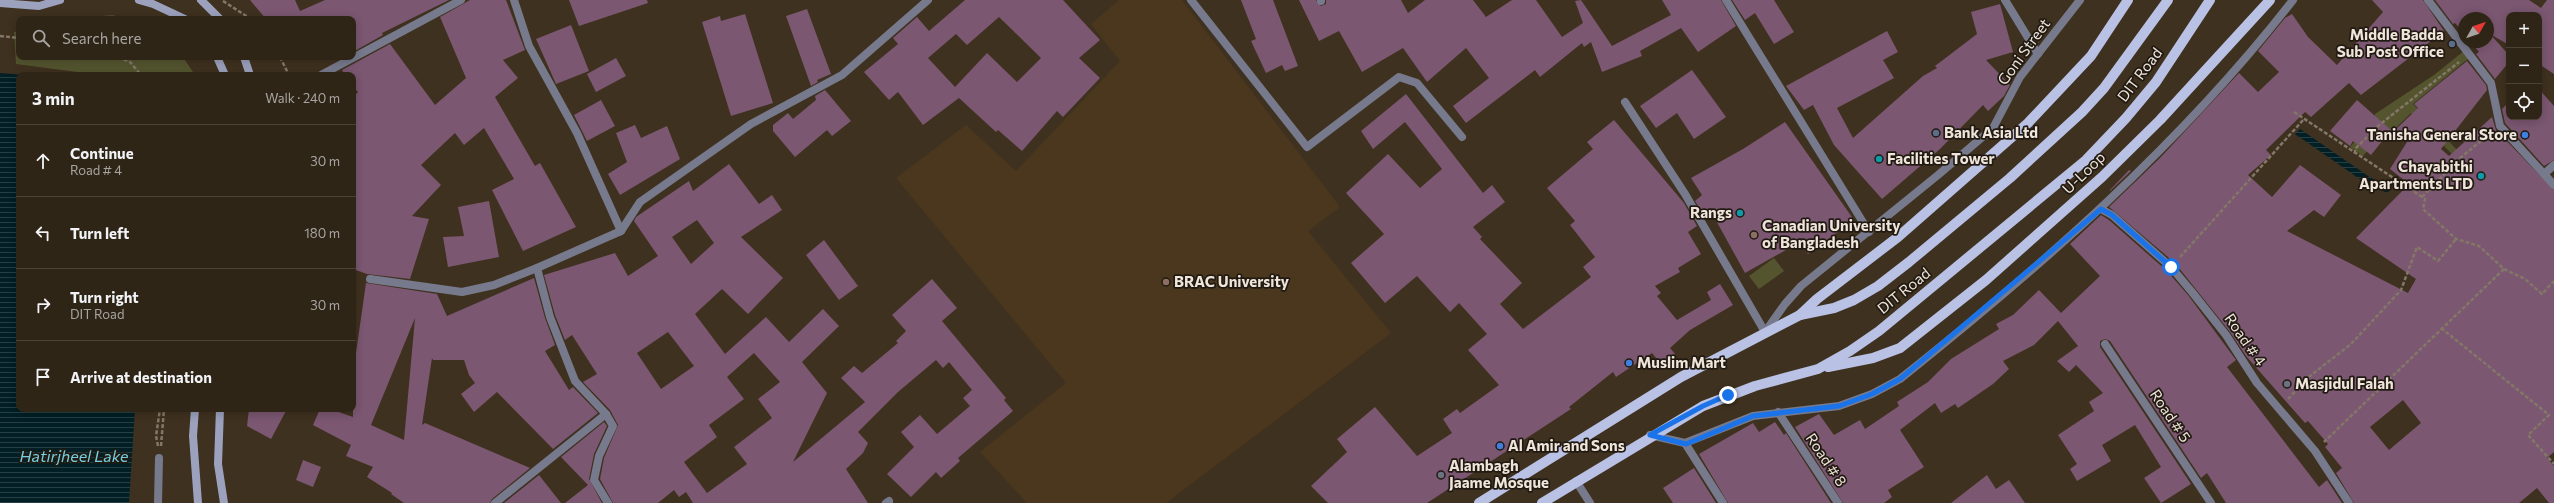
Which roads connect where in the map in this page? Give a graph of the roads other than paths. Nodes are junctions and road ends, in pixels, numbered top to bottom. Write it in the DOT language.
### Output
graph roads {
  1 [pos="60,0"];
  2 [pos="139,0"];
  3 [pos="200,0"];
  4 [pos="461,0"];
  5 [pos="514,0"];
  6 [pos="928,0"];
  7 [pos="1191,0"];
  8 [pos="1726,0"];
  9 [pos="2005,0"];
  10 [pos="2080,0"];
  11 [pos="2128,0"];
  12 [pos="2168,0"];
  13 [pos="2210,0"];
  14 [pos="2270,0"];
  15 [pos="2293,0"];
  16 [pos="2428,0"];
  17 [pos="0,3"];
  18 [pos="180,16"];
  19 [pos="217,16"];
  20 [pos="2038,54"];
  21 [pos="356,56"];
  22 [pos="218,60"];
  23 [pos="245,60"];
  24 [pos="348,60"];
  25 [pos="224,72"];
  26 [pos="249,72"];
  27 [pos="326,72"];
  28 [pos="1625,102"];
  29 [pos="1462,137"];
  30 [pos="2554,165"];
  31 [pos="2544,174"];
  32 [pos="2554,185"];
  33 [pos="2101,209"];
  34 [pos="621,231"];
  35 [pos="1869,232"];
  36 [pos="538,268"];
  37 [pos="370,279"];
  38 [pos="1800,316"];
  39 [pos="1765,332"];
  40 [pos="2105,344"];
  41 [pos="1818,369"];
  42 [pos="195,412"];
  43 [pos="220,412"];
  44 [pos="1778,412"];
  45 [pos="606,414"];
  46 [pos="1650,435"];
  47 [pos="1686,444"];
  48 [pos="159,458"];
  49 [pos="1576,481"];
  50 [pos="158,503"];
  51 [pos="198,503"];
  52 [pos="224,503"];
  53 [pos="495,503"];
  54 [pos="608,503"];
  55 [pos="1479,503"];
  56 [pos="1542,503"];
  57 [pos="1590,503"];
  58 [pos="1723,503"];
  59 [pos="1838,503"];
  60 [pos="2211,503"];
  61 [pos="2349,503"];
  1 -- 17 [label="main road"];
  2 -- 18 [label="main road"];
  3 -- 19 [label="main road"];
  4 -- 21 [label="street"];
  5 -- 34 [label="street"];
  6 -- 34 [label="street"];
  7 -- 29 [label="street"];
  8 -- 35 [label="street"];
  9 -- 20 [label="street"];
  10 -- 20 [label="street, Goni Street"];
  11 -- 38 [label="main road"];
  12 -- 38 [label="main road, DIT Road"];
  13 -- 41 [label="main road, DIT Road"];
  14 -- 41 [label="main road, U-Loop"];
  15 -- 33 [label="street"];
  16 -- 31 [label="street"];
  20 -- 35 [label="street, Goni Street"];
  22 -- 25 [label="main road"];
  23 -- 26 [label="main road"];
  24 -- 27 [label="street"];
  28 -- 39 [label="street"];
  30 -- 31 [label="street"];
  31 -- 32 [label="street"];
  33 -- 44 [label="street"];
  33 -- 61 [label="street, Road # 4"];
  34 -- 36 [label="street"];
  35 -- 39 [label="street, Goni Street"];
  36 -- 37 [label="street"];
  36 -- 45 [label="street"];
  38 -- 39 [label="main road, DIT Road"];
  39 -- 55 [label="main road, DIT Road"];
  40 -- 60 [label="street, Road # 5"];
  41 -- 46 [label="main road, DIT Road"];
  42 -- 51 [label="main road"];
  43 -- 52 [label="main road"];
  44 -- 47 [label="street"];
  44 -- 59 [label="street, Road # 8"];
  45 -- 53 [label="street"];
  45 -- 54 [label="street"];
  46 -- 47 [label="street"];
  46 -- 49 [label="main road, DIT Road"];
  47 -- 58 [label="street"];
  48 -- 50 [label="street"];
  49 -- 56 [label="main road, DIT Road"];
  49 -- 57 [label="street"];
}
